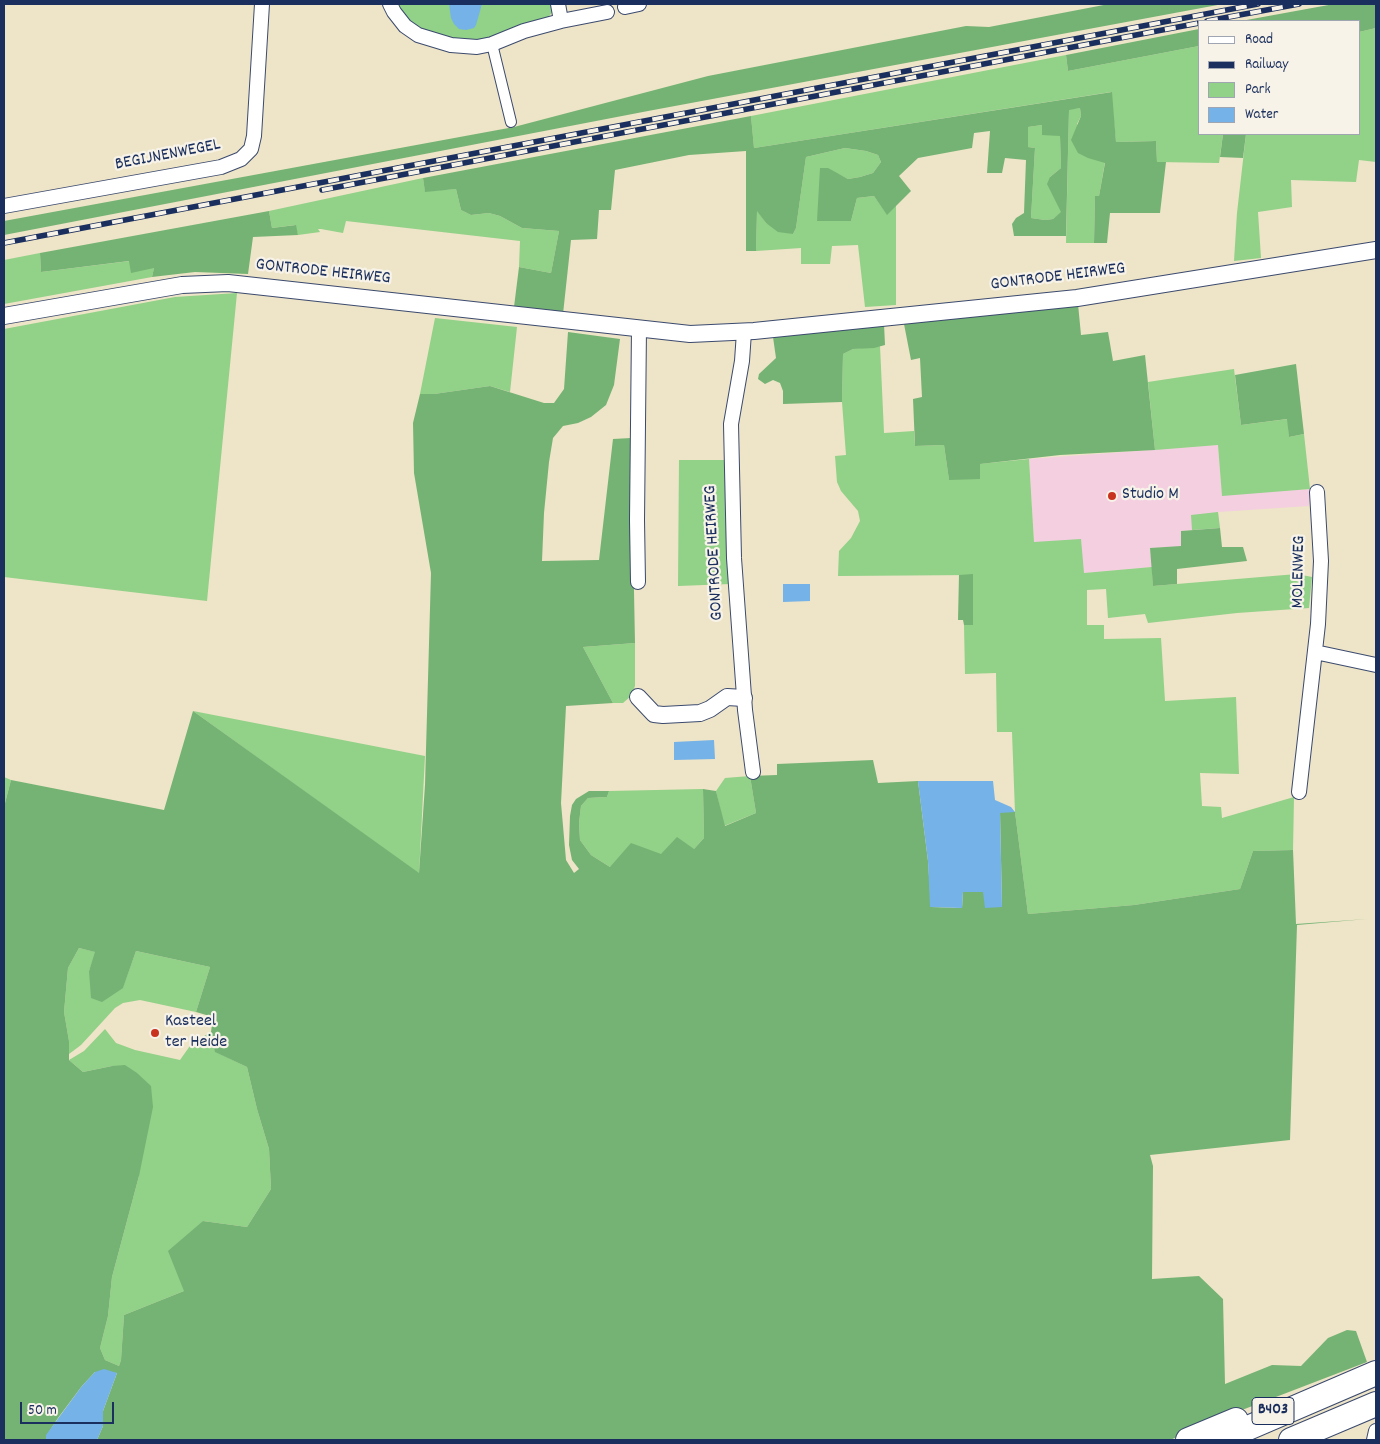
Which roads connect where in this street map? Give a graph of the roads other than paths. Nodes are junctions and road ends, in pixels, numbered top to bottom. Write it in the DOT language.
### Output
graph roads {
  1 [pos="262,4"];
  2 [pos="390,4"];
  3 [pos="558,4"];
  4 [pos="607,12"];
  5 [pos="561,21"];
  6 [pos="492,44"];
  7 [pos="511,122"];
  8 [pos="4,206"];
  9 [pos="1376,250"];
  10 [pos="4,316"];
  11 [pos="639,328"];
  12 [pos="744,332"];
  13 [pos="1317,492"];
  14 [pos="638,582"];
  15 [pos="1314,652"];
  16 [pos="1376,665"];
  17 [pos="638,697"];
  18 [pos="744,698"];
  19 [pos="753,772"];
  20 [pos="1299,792"];
  21 [pos="1376,1373"];
  22 [pos="1310,1401"];
  23 [pos="1376,1404"];
  24 [pos="1376,1431"];
  25 [pos="1188,1440"];
  26 [pos="1220,1440"];
  27 [pos="1291,1440"];
  28 [pos="1374,1440"];
  1 -- 8 [label="street, BEGIJNENWEGEL"];
  2 -- 6 [label="street"];
  3 -- 5 [label="street"];
  4 -- 5 [label="street"];
  5 -- 6 [label="street"];
  6 -- 7 [label="street"];
  9 -- 12 [label="street, GONTRODE HEIRWEG"];
  10 -- 11 [label="street, GONTRODE HEIRWEG"];
  11 -- 12 [label="street, GONTRODE HEIRWEG"];
  11 -- 14 [label="street"];
  12 -- 18 [label="street, GONTRODE HEIRWEG"];
  13 -- 15 [label="street, MOLENWEG"];
  15 -- 16 [label="street"];
  15 -- 20 [label="street, MOLENWEG"];
  17 -- 18 [label="street"];
  18 -- 19 [label="street, GONTRODE HEIRWEG"];
  21 -- 22 [label="highway"];
  22 -- 25 [label="highway, B403"];
  22 -- 26 [label="highway"];
  23 -- 27 [label="highway"];
  24 -- 28 [label="street"];
}
